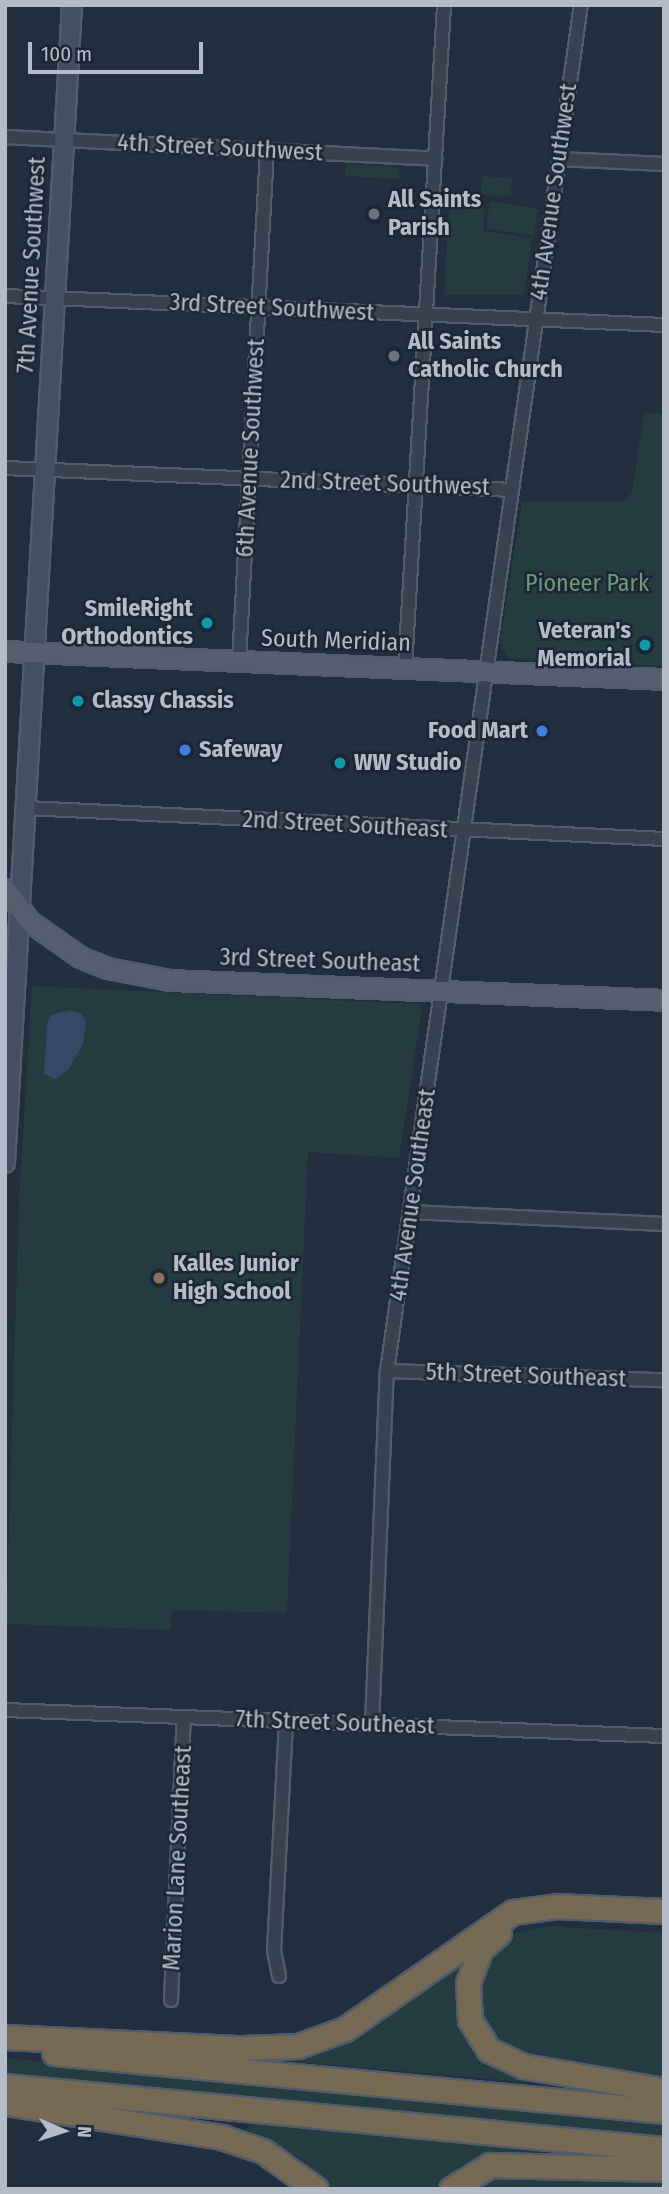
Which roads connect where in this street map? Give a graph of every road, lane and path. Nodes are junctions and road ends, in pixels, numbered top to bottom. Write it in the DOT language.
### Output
graph roads {
  1 [pos="72,5"];
  2 [pos="444,5"];
  3 [pos="581,5"];
  4 [pos="5,138"];
  5 [pos="64,140"];
  6 [pos="267,150"];
  7 [pos="435,159"];
  8 [pos="559,159"];
  9 [pos="664,164"];
  10 [pos="5,296"];
  11 [pos="55,298"];
  12 [pos="258,307"];
  13 [pos="426,314"];
  14 [pos="536,320"];
  15 [pos="664,325"];
  16 [pos="5,468"];
  17 [pos="46,469"];
  18 [pos="249,478"];
  19 [pos="417,485"];
  20 [pos="512,490"];
  21 [pos="5,651"];
  22 [pos="33,652"];
  23 [pos="239,661"];
  24 [pos="405,668"];
  25 [pos="487,670"];
  26 [pos="664,679"];
  27 [pos="26,808"];
  28 [pos="465,831"];
  29 [pos="664,839"];
  30 [pos="5,890"];
  31 [pos="19,911"];
  32 [pos="444,990"];
  33 [pos="664,1000"];
  34 [pos="5,1163"];
  35 [pos="410,1212"];
  36 [pos="664,1224"];
  37 [pos="387,1371"];
  38 [pos="664,1380"];
  39 [pos="5,1710"];
  40 [pos="184,1717"];
  41 [pos="286,1720"];
  42 [pos="372,1724"];
  43 [pos="664,1736"];
  44 [pos="664,1911"];
  45 [pos="664,1922"];
  46 [pos="279,1976"];
  47 [pos="171,2000"];
  48 [pos="5,2036"];
  49 [pos="5,2049"];
  50 [pos="5,2086"];
  51 [pos="664,2090"];
  52 [pos="5,2103"];
  53 [pos="664,2111"];
  54 [pos="664,2149"];
  55 [pos="664,2169"];
  56 [pos="316,2189"];
  57 [pos="451,2189"];
  1 -- 5 [label="street, 7th Avenue Southwest"];
  2 -- 7 [label="street"];
  3 -- 8 [label="street, 4th Avenue Southwest"];
  4 -- 5 [label="street, 4th Street Southwest"];
  5 -- 6 [label="street, 4th Street Southwest"];
  5 -- 11 [label="street, 7th Avenue Southwest"];
  6 -- 7 [label="street, 4th Street Southwest"];
  6 -- 12 [label="street, 6th Avenue Southwest"];
  7 -- 13 [label="street"];
  8 -- 9 [label="street"];
  8 -- 14 [label="street, 4th Avenue Southwest"];
  10 -- 11 [label="street, 3rd Street Southwest"];
  11 -- 12 [label="street, 3rd Street Southwest"];
  11 -- 17 [label="street, 7th Avenue Southwest"];
  12 -- 13 [label="street, 3rd Street Southwest"];
  12 -- 18 [label="street, 6th Avenue Southwest"];
  13 -- 14 [label="street, 3rd Street Southwest"];
  13 -- 19 [label="street"];
  14 -- 15 [label="street, 3rd Street Southwest"];
  14 -- 20 [label="street, 4th Avenue Southwest"];
  16 -- 17 [label="street, 2nd Street Southwest"];
  17 -- 18 [label="street, 2nd Street Southwest"];
  17 -- 22 [label="street, 7th Avenue Southwest"];
  18 -- 19 [label="street, 2nd Street Southwest"];
  18 -- 23 [label="street, 6th Avenue Southwest"];
  19 -- 20 [label="street, 2nd Street Southwest"];
  19 -- 24 [label="street"];
  20 -- 25 [label="street, 4th Avenue Southwest"];
  21 -- 22 [label="main road, South Meridian"];
  22 -- 23 [label="main road, South Meridian"];
  22 -- 27 [label="street, 7th Avenue Southwest"];
  23 -- 24 [label="main road, South Meridian"];
  24 -- 25 [label="main road, South Meridian"];
  25 -- 26 [label="main road, South Meridian"];
  25 -- 28 [label="street, 4th Avenue Southeast"];
  27 -- 28 [label="street, 2nd Street Southeast"];
  27 -- 31 [label="street, 7th Avenue Southwest"];
  28 -- 29 [label="street, 2nd Street Southeast"];
  28 -- 32 [label="street, 4th Avenue Southeast"];
  30 -- 31 [label="main road, 3rd Street Southeast"];
  31 -- 32 [label="main road, 3rd Street Southeast"];
  31 -- 34 [label="street, 7th Avenue Southwest"];
  32 -- 33 [label="main road, 3rd Street Southeast"];
  32 -- 35 [label="street, 4th Avenue Southeast"];
  35 -- 36 [label="street"];
  35 -- 37 [label="street, 4th Avenue Southeast"];
  37 -- 38 [label="street, 5th Street Southeast"];
  37 -- 42 [label="street, 4th Avenue Southeast"];
  39 -- 40 [label="street, 7th Street Southeast"];
  40 -- 41 [label="street, 7th Street Southeast"];
  40 -- 47 [label="street, Marion Lane Southeast"];
  41 -- 42 [label="street, 7th Street Southeast"];
  41 -- 46 [label="street"];
  42 -- 43 [label="street, 7th Street Southeast"];
  44 -- 48 [label="highway"];
  45 -- 51 [label="highway"];
  49 -- 53 [label="highway"];
  50 -- 54 [label="highway"];
  52 -- 56 [label="highway"];
  55 -- 57 [label="highway"];
}
